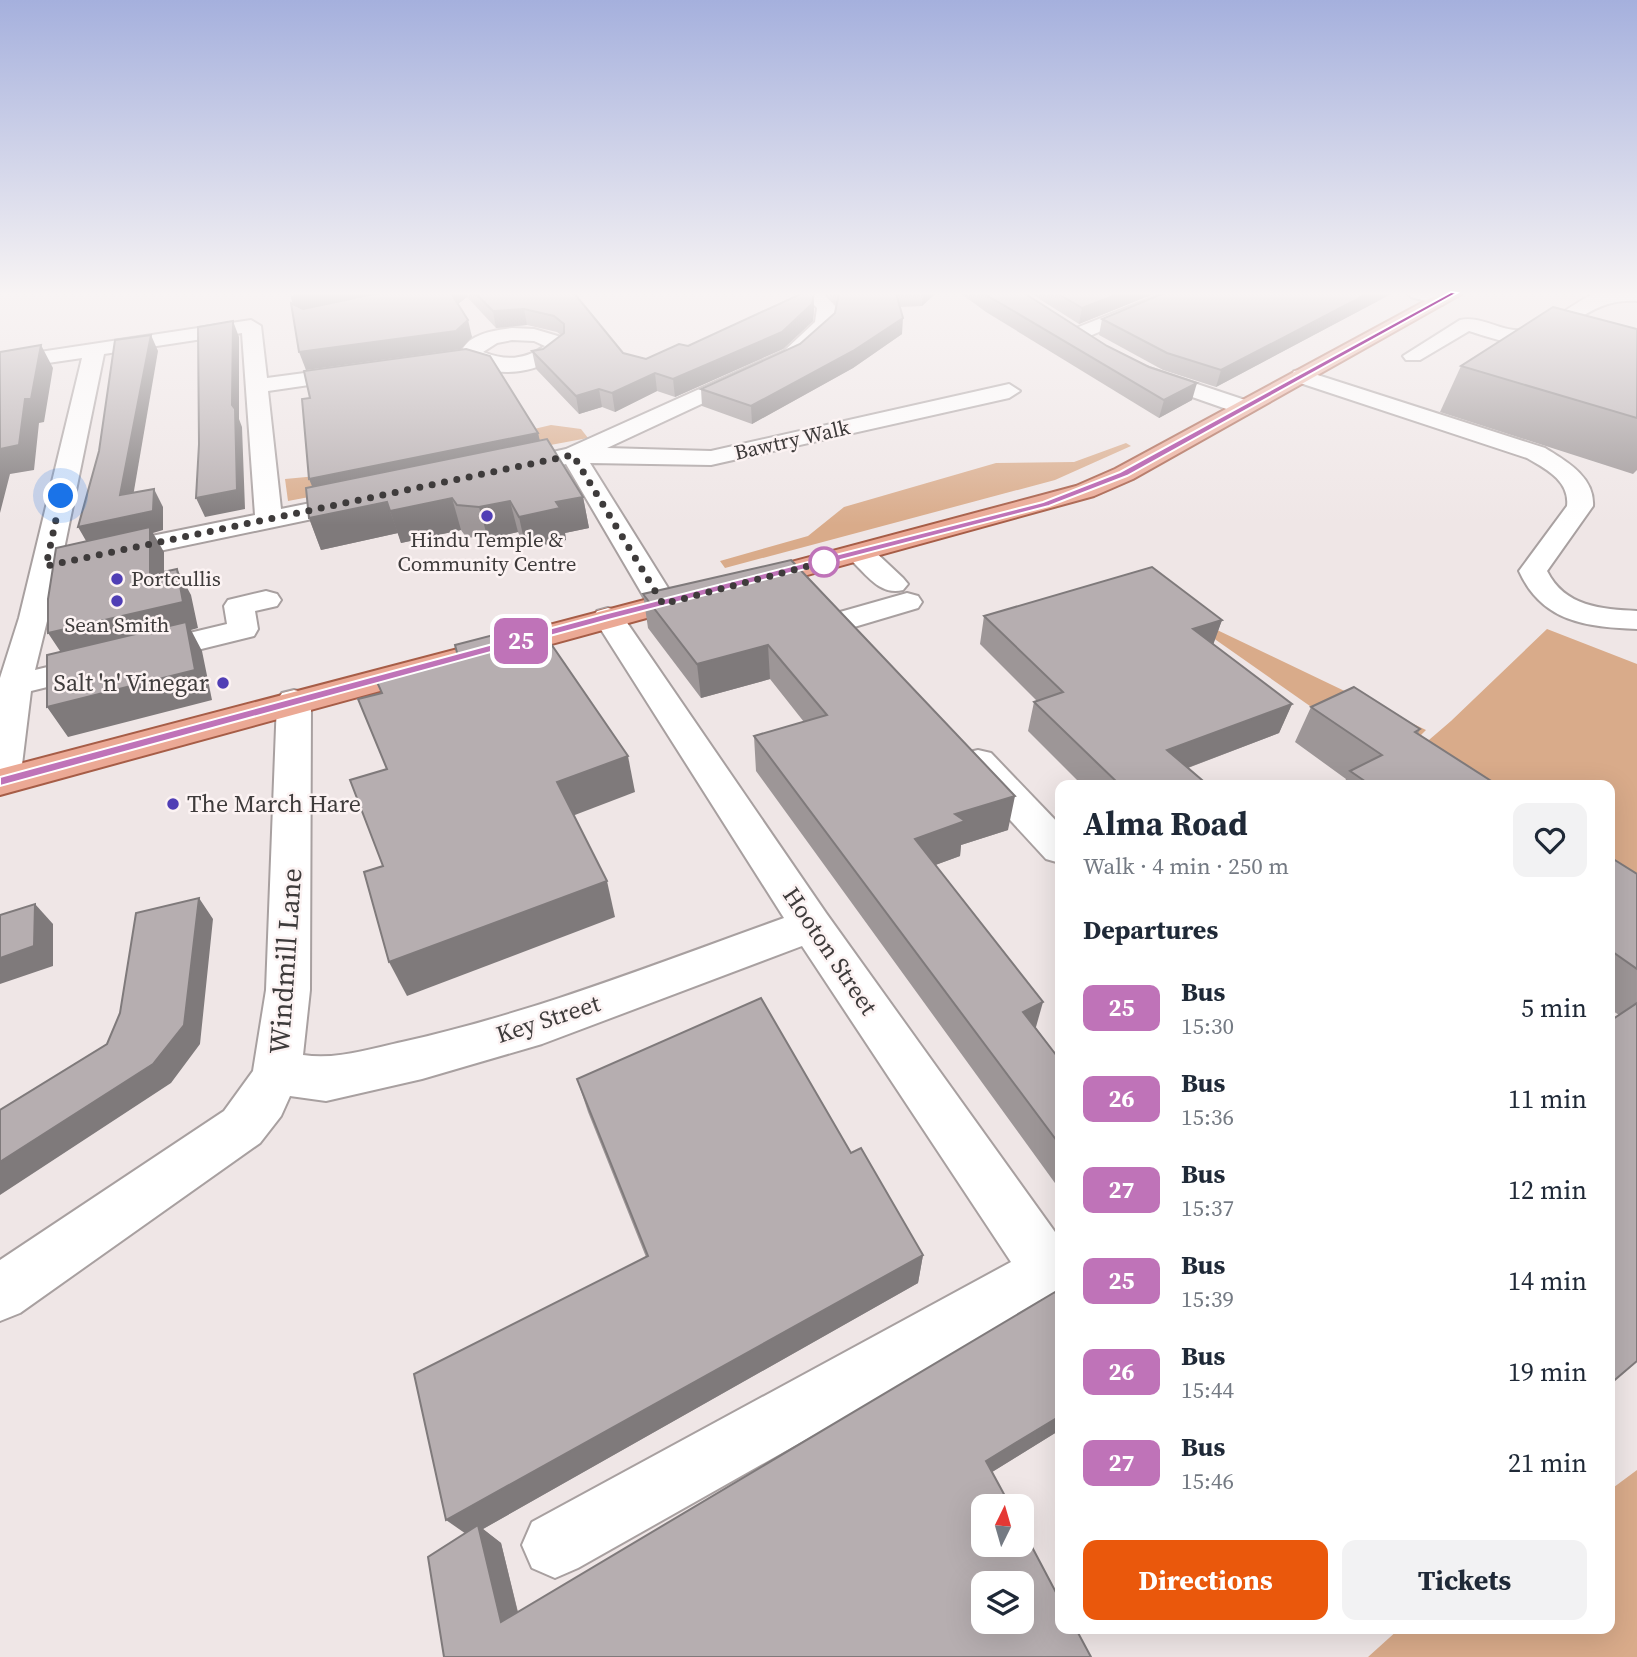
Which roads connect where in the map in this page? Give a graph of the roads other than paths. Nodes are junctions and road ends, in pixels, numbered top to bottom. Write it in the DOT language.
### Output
graph roads {
  1 [pos="90,370"];
  2 [pos="255,370"];
  3 [pos="368,370"];
  4 [pos="758,370"];
  5 [pos="1141,370"];
  6 [pos="1311,370"];
  7 [pos="1302,376"];
  8 [pos="256,386"];
  9 [pos="1009,391"];
  10 [pos="1246,408"];
  11 [pos="573,455"];
  12 [pos="484,474"];
  13 [pos="390,494"];
  14 [pos="269,520"];
  15 [pos="860,552"];
  16 [pos="46,566"];
  17 [pos="821,597"];
  18 [pos="266,600"];
  19 [pos="663,604"];
  20 [pos="608,617"];
  21 [pos="1637,620"];
  22 [pos="872,651"];
  23 [pos="12,667"];
  24 [pos="294,701"];
  25 [pos="957,740"];
  26 [pos="1,781"];
  27 [pos="1055,844"];
  28 [pos="811,925"];
  29 [pos="277,1073"];
  30 [pos="1055,1274"];
  31 [pos="0,1293"];
  32 [pos="555,1545"];
  1 -- 16 [label="street"];
  2 -- 8 [label="street"];
  3 -- 8 [label="street"];
  4 -- 11 [label="street"];
  5 -- 10 [label="street"];
  6 -- 7 [label="main road"];
  7 -- 10 [label="main road"];
  7 -- 21 [label="street"];
  8 -- 14 [label="street"];
  9 -- 11 [label="street, Bawtry Walk"];
  10 -- 15 [label="main road"];
  11 -- 12 [label="street"];
  11 -- 19 [label="street"];
  13 -- 14 [label="street"];
  14 -- 16 [label="street"];
  15 -- 17 [label="main road"];
  15 -- 17 [label="street"];
  16 -- 23 [label="street"];
  17 -- 19 [label="main road"];
  17 -- 22 [label="street"];
  18 -- 23 [label="street"];
  19 -- 20 [label="main road"];
  20 -- 24 [label="main road"];
  20 -- 28 [label="street, Hooton Street"];
  23 -- 26 [label="street"];
  24 -- 26 [label="main road"];
  24 -- 29 [label="street, Windmill Lane"];
  25 -- 27 [label="street"];
  28 -- 29 [label="street, Key Street"];
  28 -- 30 [label="street, Hooton Street"];
  29 -- 31 [label="street, Windmill Lane"];
  30 -- 32 [label="street"];
}
